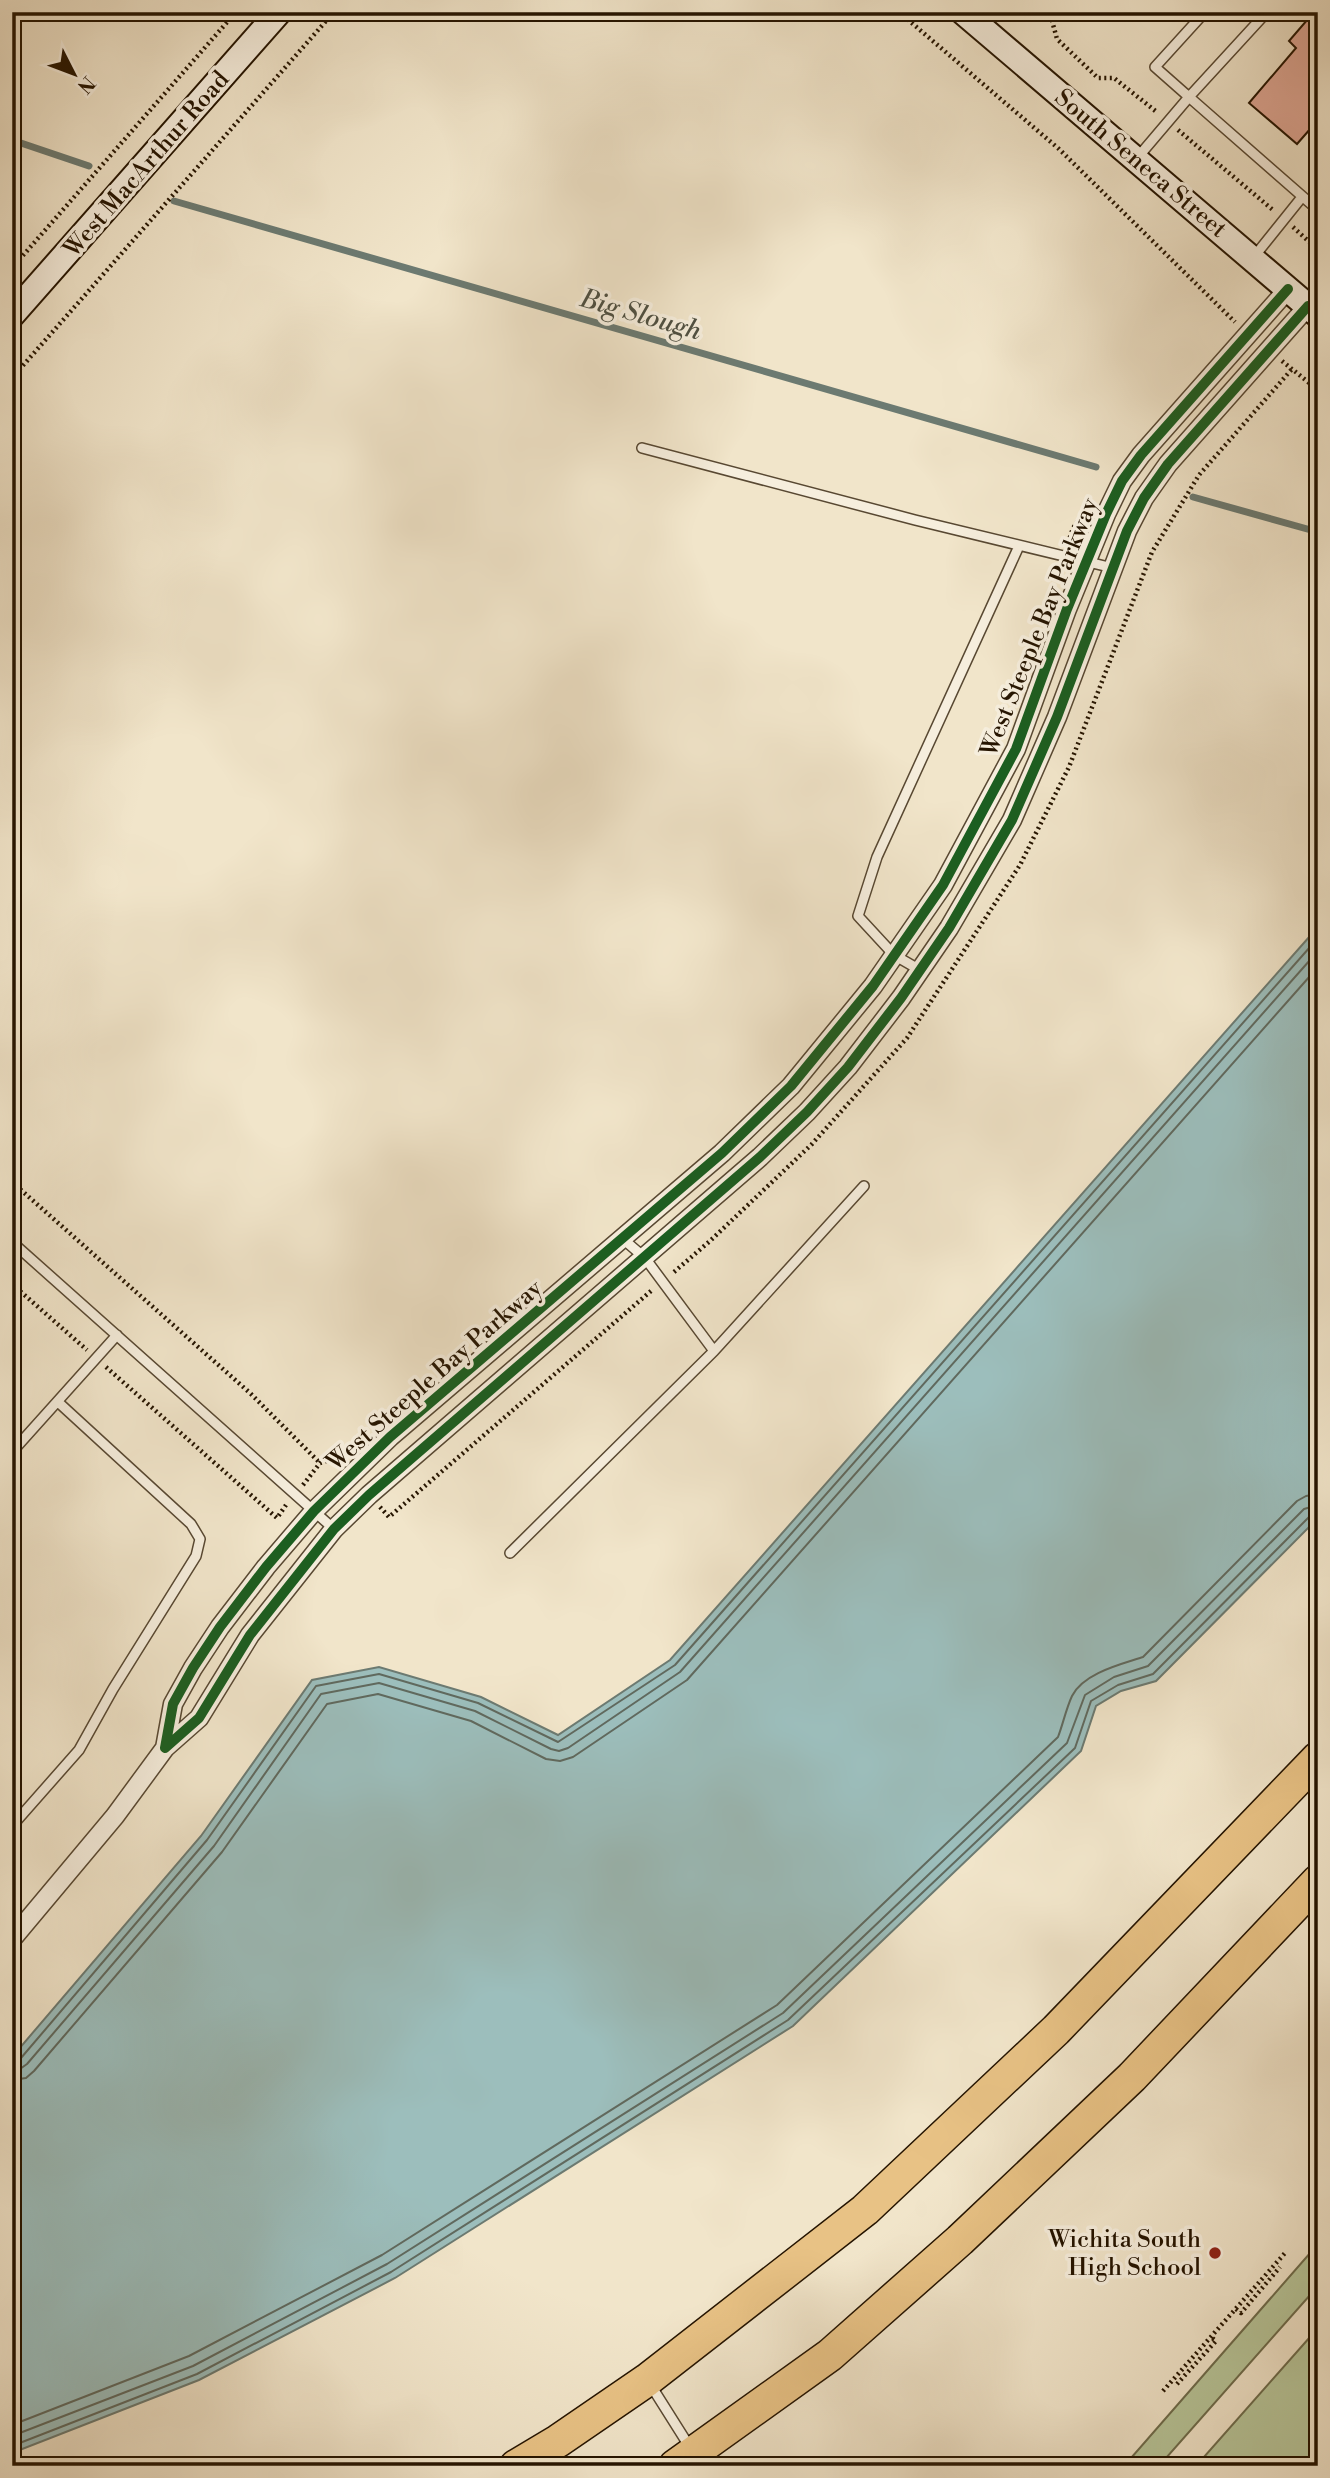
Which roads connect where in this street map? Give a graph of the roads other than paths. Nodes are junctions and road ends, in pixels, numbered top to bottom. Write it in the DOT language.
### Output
graph roads {
  1 [pos="279,12"];
  2 [pos="962,12"];
  3 [pos="1205,12"];
  4 [pos="1267,12"];
  5 [pos="1189,97"];
  6 [pos="1137,159"];
  7 [pos="1302,197"];
  8 [pos="1318,210"];
  9 [pos="1253,258"];
  10 [pos="1288,289"];
  11 [pos="1313,310"];
  12 [pos="12,315"];
  13 [pos="642,447"];
  14 [pos="1019,546"];
  15 [pos="1086,562"];
  16 [pos="1113,568"];
  17 [pos="894,955"];
  18 [pos="920,970"];
  19 [pos="863,1186"];
  20 [pos="623,1240"];
  21 [pos="12,1242"];
  22 [pos="645,1258"];
  23 [pos="117,1335"];
  24 [pos="713,1351"];
  25 [pos="58,1402"];
  26 [pos="12,1452"];
  27 [pos="314,1511"];
  28 [pos="334,1529"];
  29 [pos="510,1553"];
  30 [pos="165,1748"];
  31 [pos="1318,1750"];
  32 [pos="1308,1768"];
  33 [pos="12,1826"];
  34 [pos="1318,1881"];
  35 [pos="12,1939"];
  36 [pos="647,2380"];
  37 [pos="684,2459"];
  38 [pos="516,2466"];
  1 -- 12 [label="street, West MacArthur Road"];
  2 -- 6 [label="street, South Seneca Street"];
  3 -- 5 [label="lane"];
  4 -- 5 [label="lane"];
  5 -- 6 [label="lane"];
  5 -- 7 [label="lane"];
  6 -- 9 [label="street, South Seneca Street"];
  7 -- 8 [label="lane"];
  7 -- 9 [label="lane"];
  9 -- 10 [label="street, South Seneca Street"];
  10 -- 11 [label="street, South Seneca Street"];
  10 -- 15 [label="street, West Steeple Bay Parkway"];
  11 -- 16 [label="street, West Steeple Bay Parkway"];
  13 -- 14 [label="lane"];
  14 -- 15 [label="lane"];
  14 -- 17 [label="lane"];
  15 -- 16 [label="lane"];
  15 -- 17 [label="street, West Steeple Bay Parkway"];
  16 -- 18 [label="street, West Steeple Bay Parkway"];
  17 -- 18 [label="lane"];
  17 -- 20 [label="street, West Steeple Bay Parkway"];
  18 -- 22 [label="street, West Steeple Bay Parkway"];
  19 -- 24 [label="lane"];
  20 -- 22 [label="lane"];
  20 -- 27 [label="street, West Steeple Bay Parkway"];
  21 -- 23 [label="lane"];
  22 -- 24 [label="lane"];
  22 -- 28 [label="street, West Steeple Bay Parkway"];
  23 -- 25 [label="lane"];
  23 -- 27 [label="lane"];
  24 -- 29 [label="lane"];
  25 -- 26 [label="lane"];
  25 -- 33 [label="lane"];
  27 -- 28 [label="lane"];
  27 -- 30 [label="street, West Steeple Bay Parkway"];
  28 -- 30 [label="street, West Steeple Bay Parkway"];
  30 -- 35 [label="street, West Steeple Bay Parkway"];
  31 -- 32 [label="highway"];
  32 -- 36 [label="highway"];
  34 -- 37 [label="highway"];
  36 -- 37 [label="lane"];
  36 -- 38 [label="highway"];
}
